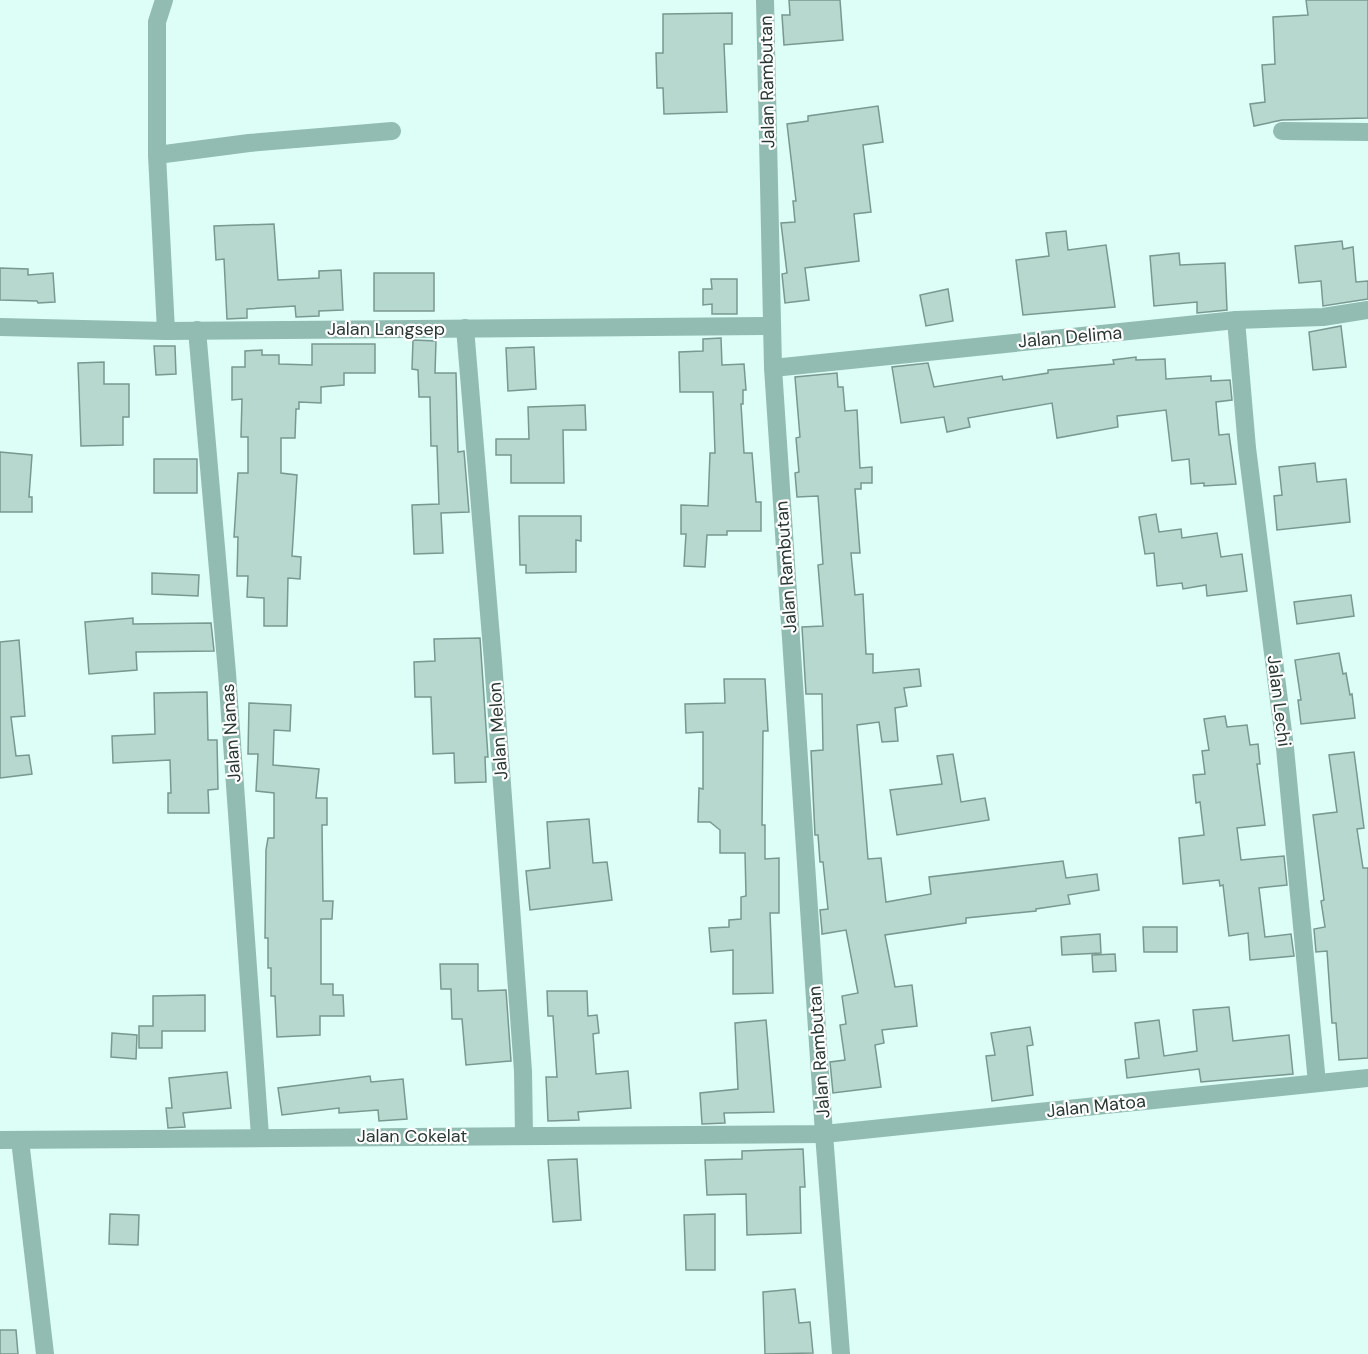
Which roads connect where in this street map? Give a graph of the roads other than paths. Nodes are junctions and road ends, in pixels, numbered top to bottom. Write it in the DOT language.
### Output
graph roads {
  1 [pos="164,0"];
  2 [pos="765,0"];
  3 [pos="392,131"];
  4 [pos="1282,131"];
  5 [pos="1368,132"];
  6 [pos="157,155"];
  7 [pos="1368,310"];
  8 [pos="1236,320"];
  9 [pos="771,326"];
  10 [pos="0,327"];
  11 [pos="465,328"];
  12 [pos="197,330"];
  13 [pos="166,331"];
  14 [pos="773,368"];
  15 [pos="1368,1078"];
  16 [pos="1317,1083"];
  17 [pos="824,1134"];
  18 [pos="524,1135"];
  19 [pos="260,1137"];
  20 [pos="0,1140"];
  21 [pos="21,1140"];
  22 [pos="45,1354"];
  23 [pos="841,1354"];
  1 -- 6 [label="street"];
  2 -- 9 [label="street, Jalan Rambutan"];
  3 -- 6 [label="street"];
  4 -- 5 [label="street"];
  6 -- 13 [label="street"];
  7 -- 8 [label="street, Jalan Delima"];
  8 -- 14 [label="street, Jalan Delima"];
  8 -- 16 [label="street, Jalan Lechi"];
  9 -- 11 [label="street, Jalan Langsep"];
  9 -- 14 [label="street, Jalan Rambutan"];
  10 -- 13 [label="street, Jalan Langsep"];
  11 -- 12 [label="street, Jalan Langsep"];
  11 -- 18 [label="street, Jalan Melon"];
  12 -- 13 [label="street, Jalan Langsep"];
  12 -- 19 [label="street, Jalan Nanas"];
  14 -- 17 [label="street, Jalan Rambutan"];
  15 -- 16 [label="street, Jalan Matoa"];
  16 -- 17 [label="street, Jalan Matoa"];
  17 -- 18 [label="street, Jalan Cokelat"];
  17 -- 23 [label="street, Jalan Rambutan"];
  18 -- 19 [label="street, Jalan Cokelat"];
  19 -- 21 [label="street, Jalan Cokelat"];
  20 -- 21 [label="street, Jalan Cokelat"];
  21 -- 22 [label="street"];
}
